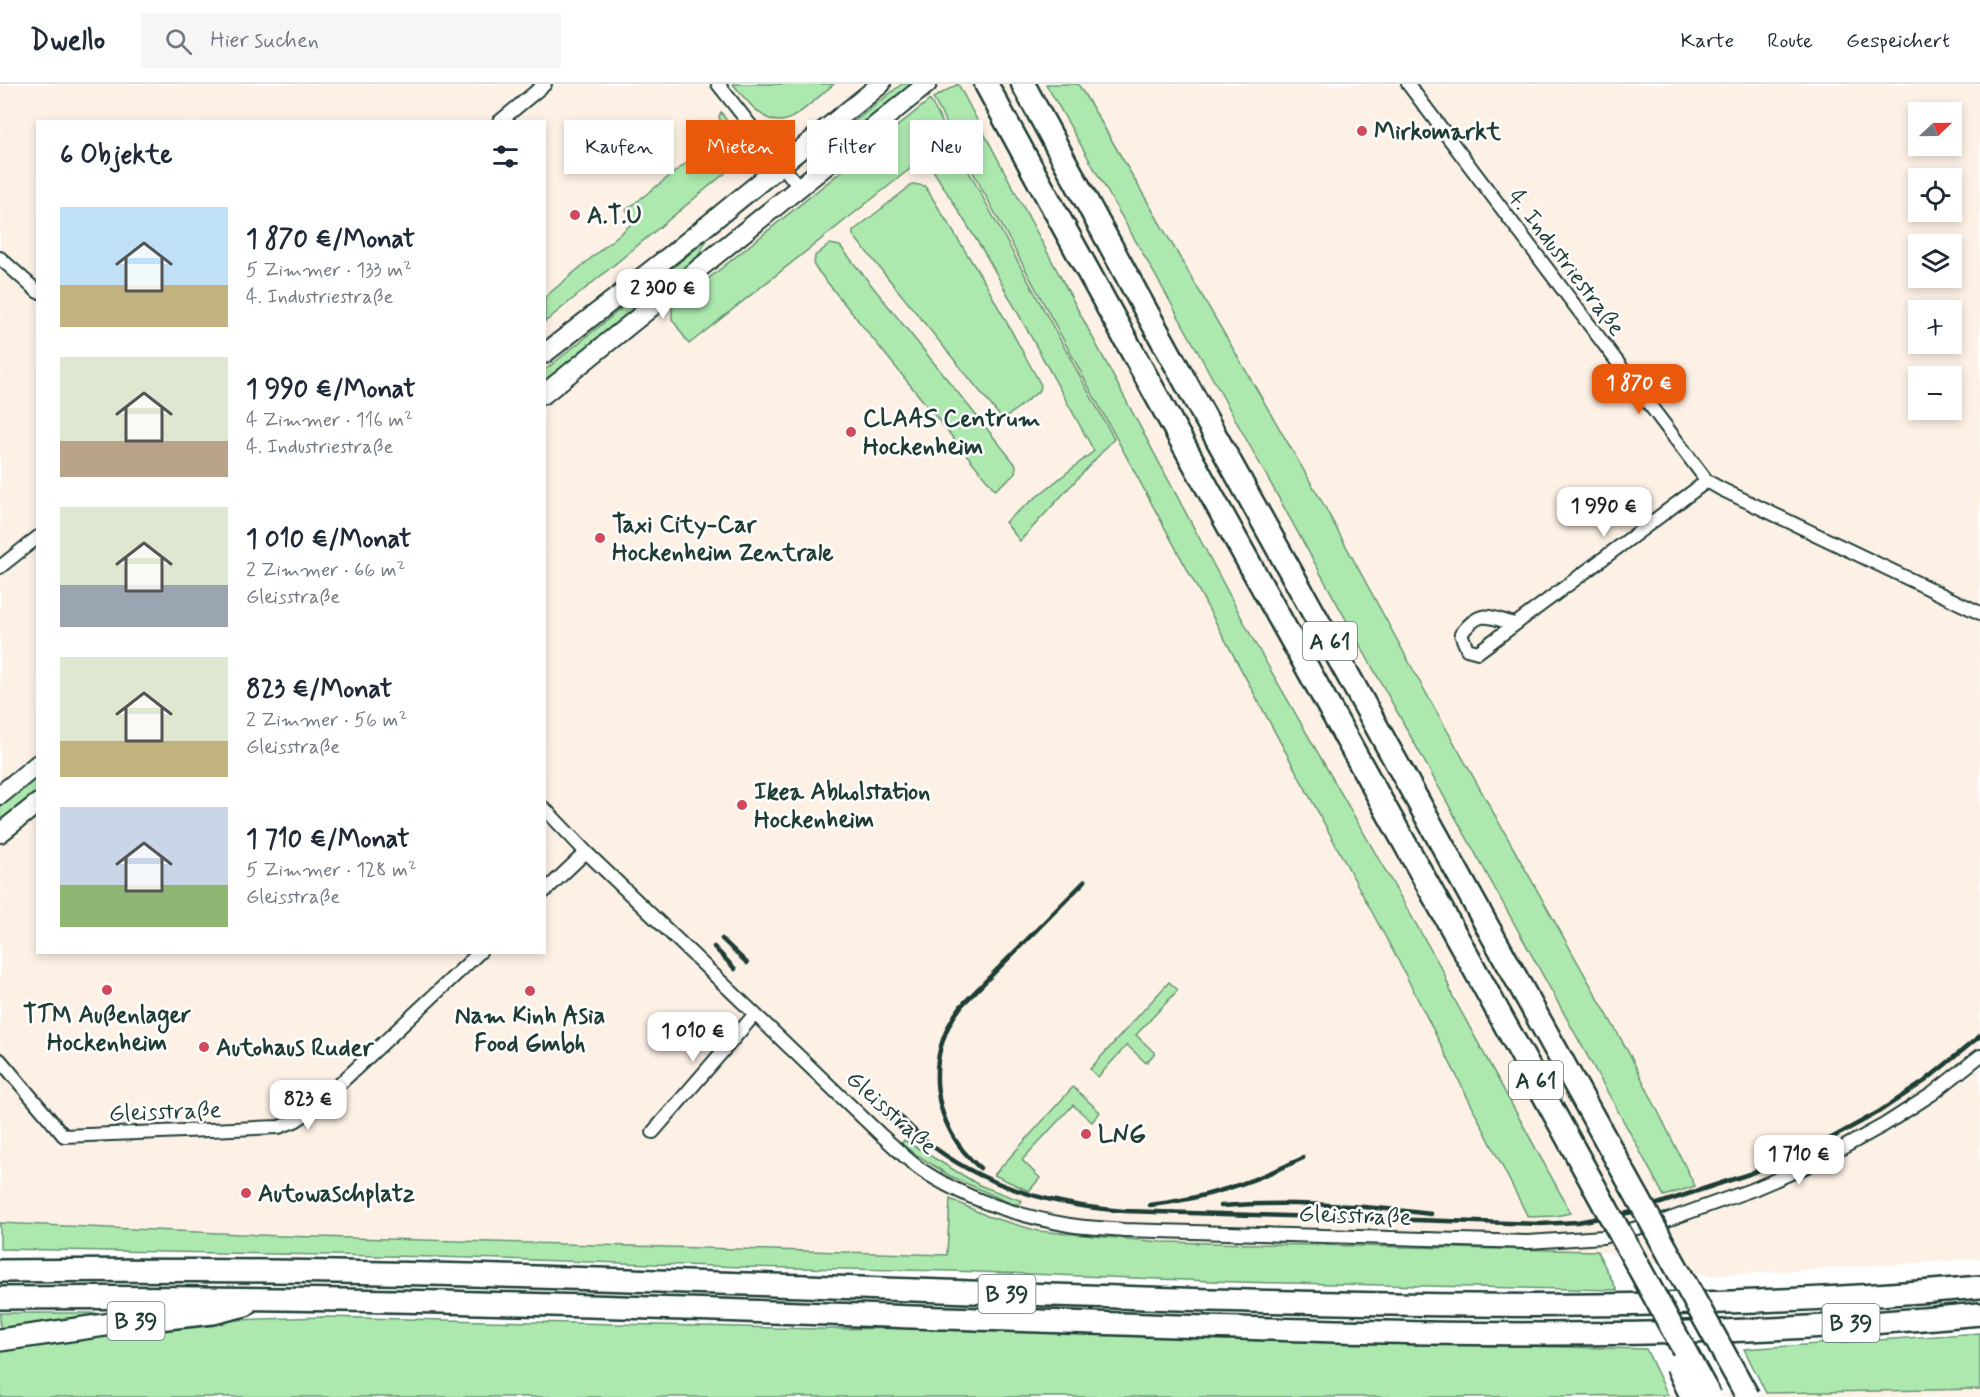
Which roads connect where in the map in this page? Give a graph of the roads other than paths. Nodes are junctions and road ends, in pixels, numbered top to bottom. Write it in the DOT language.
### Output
graph roads {
  1 [pos="545,84"];
  2 [pos="718,84"];
  3 [pos="881,84"];
  4 [pos="927,84"];
  5 [pos="987,84"];
  6 [pos="1023,84"];
  7 [pos="1408,84"];
  8 [pos="501,120"];
  9 [pos="747,120"];
  10 [pos="795,153"];
  11 [pos="770,174"];
  12 [pos="789,174"];
  13 [pos="799,187"];
  14 [pos="0,258"];
  15 [pos="36,290"];
  16 [pos="546,352"];
  17 [pos="546,391"];
  18 [pos="1707,481"];
  19 [pos="36,539"];
  20 [pos="0,567"];
  21 [pos="1980,613"];
  22 [pos="1514,624"];
  23 [pos="36,766"];
  24 [pos="0,795"];
  25 [pos="36,805"];
  26 [pos="546,810"];
  27 [pos="0,833"];
  28 [pos="586,852"];
  29 [pos="546,890"];
  30 [pos="478,954"];
  31 [pos="755,1014"];
  32 [pos="1980,1056"];
  33 [pos="0,1060"];
  34 [pos="653,1132"];
  35 [pos="1641,1268"];
  36 [pos="0,1271"];
  37 [pos="1980,1287"];
  38 [pos="0,1298"];
  39 [pos="271,1298"];
  40 [pos="1980,1314"];
  41 [pos="0,1340"];
  42 [pos="1692,1397"];
  43 [pos="1710,1397"];
  44 [pos="1748,1397"];
  1 -- 8 [label="street"];
  2 -- 9 [label="street"];
  3 -- 10 [label="main road"];
  4 -- 13 [label="main road"];
  5 -- 35 [label="highway, A 61, bridge"];
  6 -- 44 [label="highway, A 61, bridge"];
  7 -- 18 [label="street, 4. Industriestraße"];
  11 -- 16 [label="main road"];
  12 -- 13 [label="street"];
  13 -- 17 [label="main road"];
  14 -- 15 [label="street"];
  18 -- 21 [label="street, 4. Industriestraße"];
  18 -- 22 [label="street"];
  19 -- 20 [label="street"];
  23 -- 24 [label="main road"];
  25 -- 27 [label="main road"];
  26 -- 28 [label="street, Gleisstraße"];
  28 -- 29 [label="street"];
  28 -- 31 [label="street, Gleisstraße"];
  30 -- 33 [label="street, Gleisstraße"];
  31 -- 32 [label="street, Gleisstraße"];
  31 -- 34 [label="street"];
  35 -- 42 [label="highway, A 61, bridge"];
  35 -- 43 [label="highway, A 61, bridge"];
  36 -- 37 [label="highway, B 39"];
  38 -- 39 [label="highway, B 39"];
  39 -- 40 [label="highway, B 39"];
  39 -- 41 [label="highway, B 39"];
}
